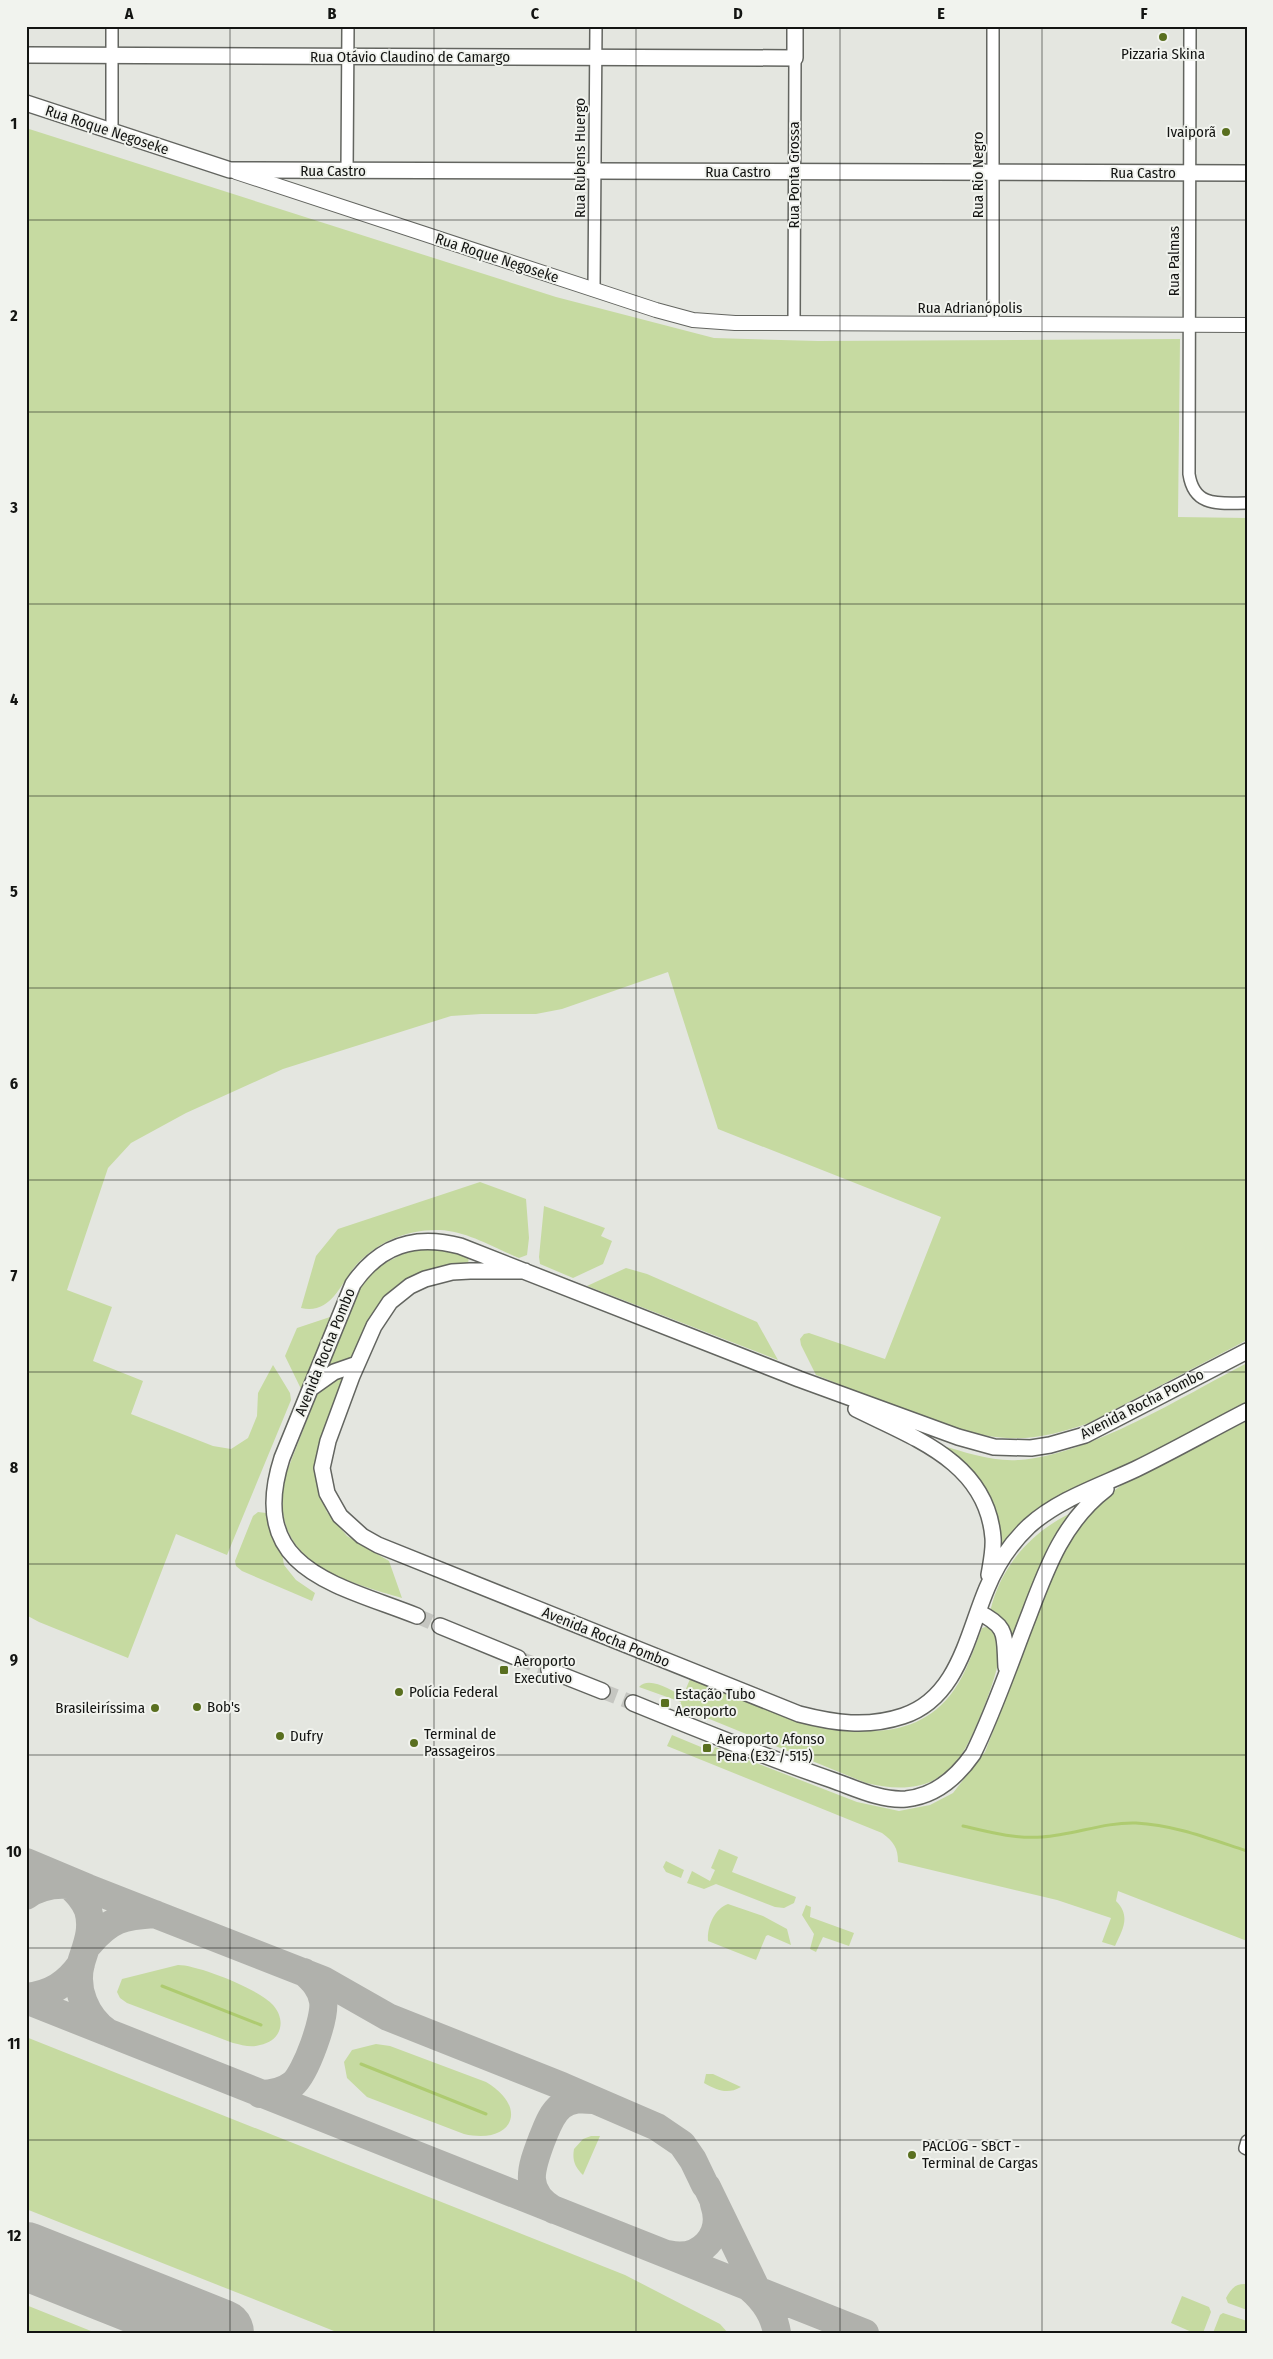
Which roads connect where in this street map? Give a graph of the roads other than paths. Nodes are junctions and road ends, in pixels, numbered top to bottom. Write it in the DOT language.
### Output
graph roads {
  1 [pos="112,26"];
  2 [pos="348,26"];
  3 [pos="596,26"];
  4 [pos="795,26"];
  5 [pos="993,26"];
  6 [pos="1190,26"];
  7 [pos="26,55"];
  8 [pos="112,55"];
  9 [pos="348,56"];
  10 [pos="596,57"];
  11 [pos="795,58"];
  12 [pos="26,103"];
  13 [pos="112,131"];
  14 [pos="230,170"];
  15 [pos="298,170"];
  16 [pos="347,171"];
  17 [pos="595,171"];
  18 [pos="794,172"];
  19 [pos="993,173"];
  20 [pos="1190,173"];
  21 [pos="1247,173"];
  22 [pos="302,194"];
  23 [pos="594,290"];
  24 [pos="693,320"];
  25 [pos="794,324"];
  26 [pos="993,324"];
  27 [pos="1189,325"];
  28 [pos="1247,325"];
  29 [pos="1247,503"];
  30 [pos="525,1271"];
  31 [pos="1247,1351"];
  32 [pos="357,1364"];
  33 [pos="799,1379"];
  34 [pos="310,1389"];
  35 [pos="1247,1411"];
  36 [pos="1136,1469"];
  37 [pos="987,1587"];
  38 [pos="978,1612"];
  39 [pos="417,1616"];
  40 [pos="440,1626"];
  41 [pos="518,1658"];
  42 [pos="549,1670"];
  43 [pos="1006,1674"];
  44 [pos="602,1691"];
  45 [pos="633,1703"];
  46 [pos="1247,2141"];
  47 [pos="1247,2149"];
  1 -- 8 [label="street"];
  2 -- 9 [label="street"];
  3 -- 10 [label="street, Rua Rubens Huergo"];
  4 -- 11 [label="main road, Rua Ponta Grossa"];
  5 -- 19 [label="street, Rua Rio Negro"];
  6 -- 20 [label="street, Rua Palmas"];
  7 -- 8 [label="main road, Rua Otávio Claudino de Camargo"];
  8 -- 9 [label="main road, Rua Otávio Claudino de Camargo"];
  8 -- 13 [label="street"];
  9 -- 10 [label="main road, Rua Otávio Claudino de Camargo"];
  9 -- 16 [label="street"];
  10 -- 11 [label="main road, Rua Otávio Claudino de Camargo"];
  10 -- 17 [label="street, Rua Rubens Huergo"];
  11 -- 18 [label="street, Rua Ponta Grossa"];
  12 -- 13 [label="main road, Rua Roque Negoseke"];
  13 -- 14 [label="main road, Rua Roque Negoseke"];
  14 -- 15 [label="main road, Rua Castro"];
  14 -- 22 [label="street, Rua Roque Negoseke"];
  15 -- 16 [label="main road, Rua Castro"];
  15 -- 22 [label="street"];
  16 -- 17 [label="main road, Rua Castro"];
  17 -- 18 [label="main road, Rua Castro"];
  17 -- 23 [label="street, Rua Rubens Huergo"];
  18 -- 19 [label="main road, Rua Castro"];
  18 -- 25 [label="street, Rua Ponta Grossa"];
  19 -- 20 [label="main road, Rua Castro"];
  19 -- 26 [label="street, Rua Rio Negro"];
  20 -- 21 [label="main road, Rua Castro"];
  20 -- 27 [label="street, Rua Palmas"];
  22 -- 23 [label="street, Rua Roque Negoseke"];
  23 -- 24 [label="street, Rua Roque Negoseke"];
  24 -- 25 [label="street, Rua Adrianópolis"];
  25 -- 26 [label="street, Rua Adrianópolis"];
  26 -- 27 [label="street, Rua Adrianópolis"];
  27 -- 28 [label="street, Rua Adrianópolis"];
  27 -- 29 [label="street, Rua Palmas"];
  30 -- 32 [label="main road, Avenida Rocha Pombo"];
  30 -- 33 [label="main road, Avenida Rocha Pombo"];
  30 -- 34 [label="main road, Avenida Rocha Pombo"];
  31 -- 33 [label="main road, Avenida Rocha Pombo"];
  32 -- 34 [label="main road"];
  32 -- 38 [label="main road, Avenida Rocha Pombo"];
  33 -- 37 [label="main road"];
  34 -- 39 [label="main road, Avenida Rocha Pombo"];
  35 -- 36 [label="main road, Avenida Rocha Pombo"];
  36 -- 37 [label="main road, Avenida Rocha Pombo"];
  36 -- 43 [label="main road, Avenida Rocha Pombo"];
  37 -- 38 [label="main road, Avenida Rocha Pombo"];
  38 -- 43 [label="main road"];
  40 -- 41 [label="main road"];
  42 -- 44 [label="main road"];
  43 -- 45 [label="main road, Avenida Rocha Pombo"];
  46 -- 47 [label="street"];
}
